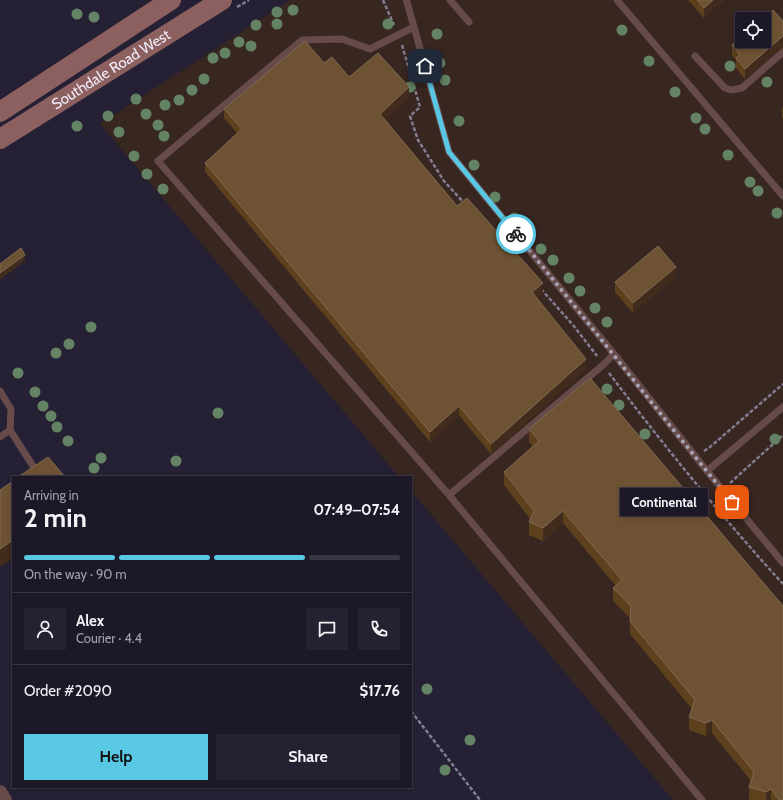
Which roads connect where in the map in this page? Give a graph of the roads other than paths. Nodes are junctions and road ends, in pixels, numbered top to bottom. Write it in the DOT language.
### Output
graph roads {
  1 [pos="171,0"];
  2 [pos="202,0"];
  3 [pos="222,0"];
  4 [pos="406,0"];
  5 [pos="450,0"];
  6 [pos="617,0"];
  7 [pos="469,22"];
  8 [pos="414,27"];
  9 [pos="154,43"];
  10 [pos="783,52"];
  11 [pos="695,56"];
  12 [pos="0,112"];
  13 [pos="0,138"];
  14 [pos="783,196"];
  15 [pos="614,354"];
  16 [pos="0,390"];
  17 [pos="783,406"];
  18 [pos="10,430"];
  19 [pos="0,437"];
  20 [pos="706,471"];
  21 [pos="39,476"];
  22 [pos="449,494"];
  23 [pos="783,563"];
  24 [pos="0,792"];
  25 [pos="5,800"];
  26 [pos="702,800"];
  1 -- 12 [label="main road, Southdale Road West"];
  2 -- 9 [label="main road"];
  3 -- 9 [label="main road, Southdale Road West"];
  4 -- 8 [label="lane"];
  5 -- 7 [label="lane"];
  6 -- 14 [label="lane"];
  8 -- 15 [label="lane"];
  8 -- 22 [label="lane"];
  9 -- 13 [label="main road, Southdale Road West"];
  10 -- 11 [label="lane"];
  15 -- 20 [label="lane"];
  15 -- 22 [label="lane"];
  16 -- 18 [label="lane"];
  17 -- 20 [label="lane"];
  18 -- 19 [label="lane"];
  18 -- 21 [label="lane"];
  20 -- 23 [label="lane"];
  22 -- 26 [label="lane"];
  24 -- 25 [label="street"];
}
